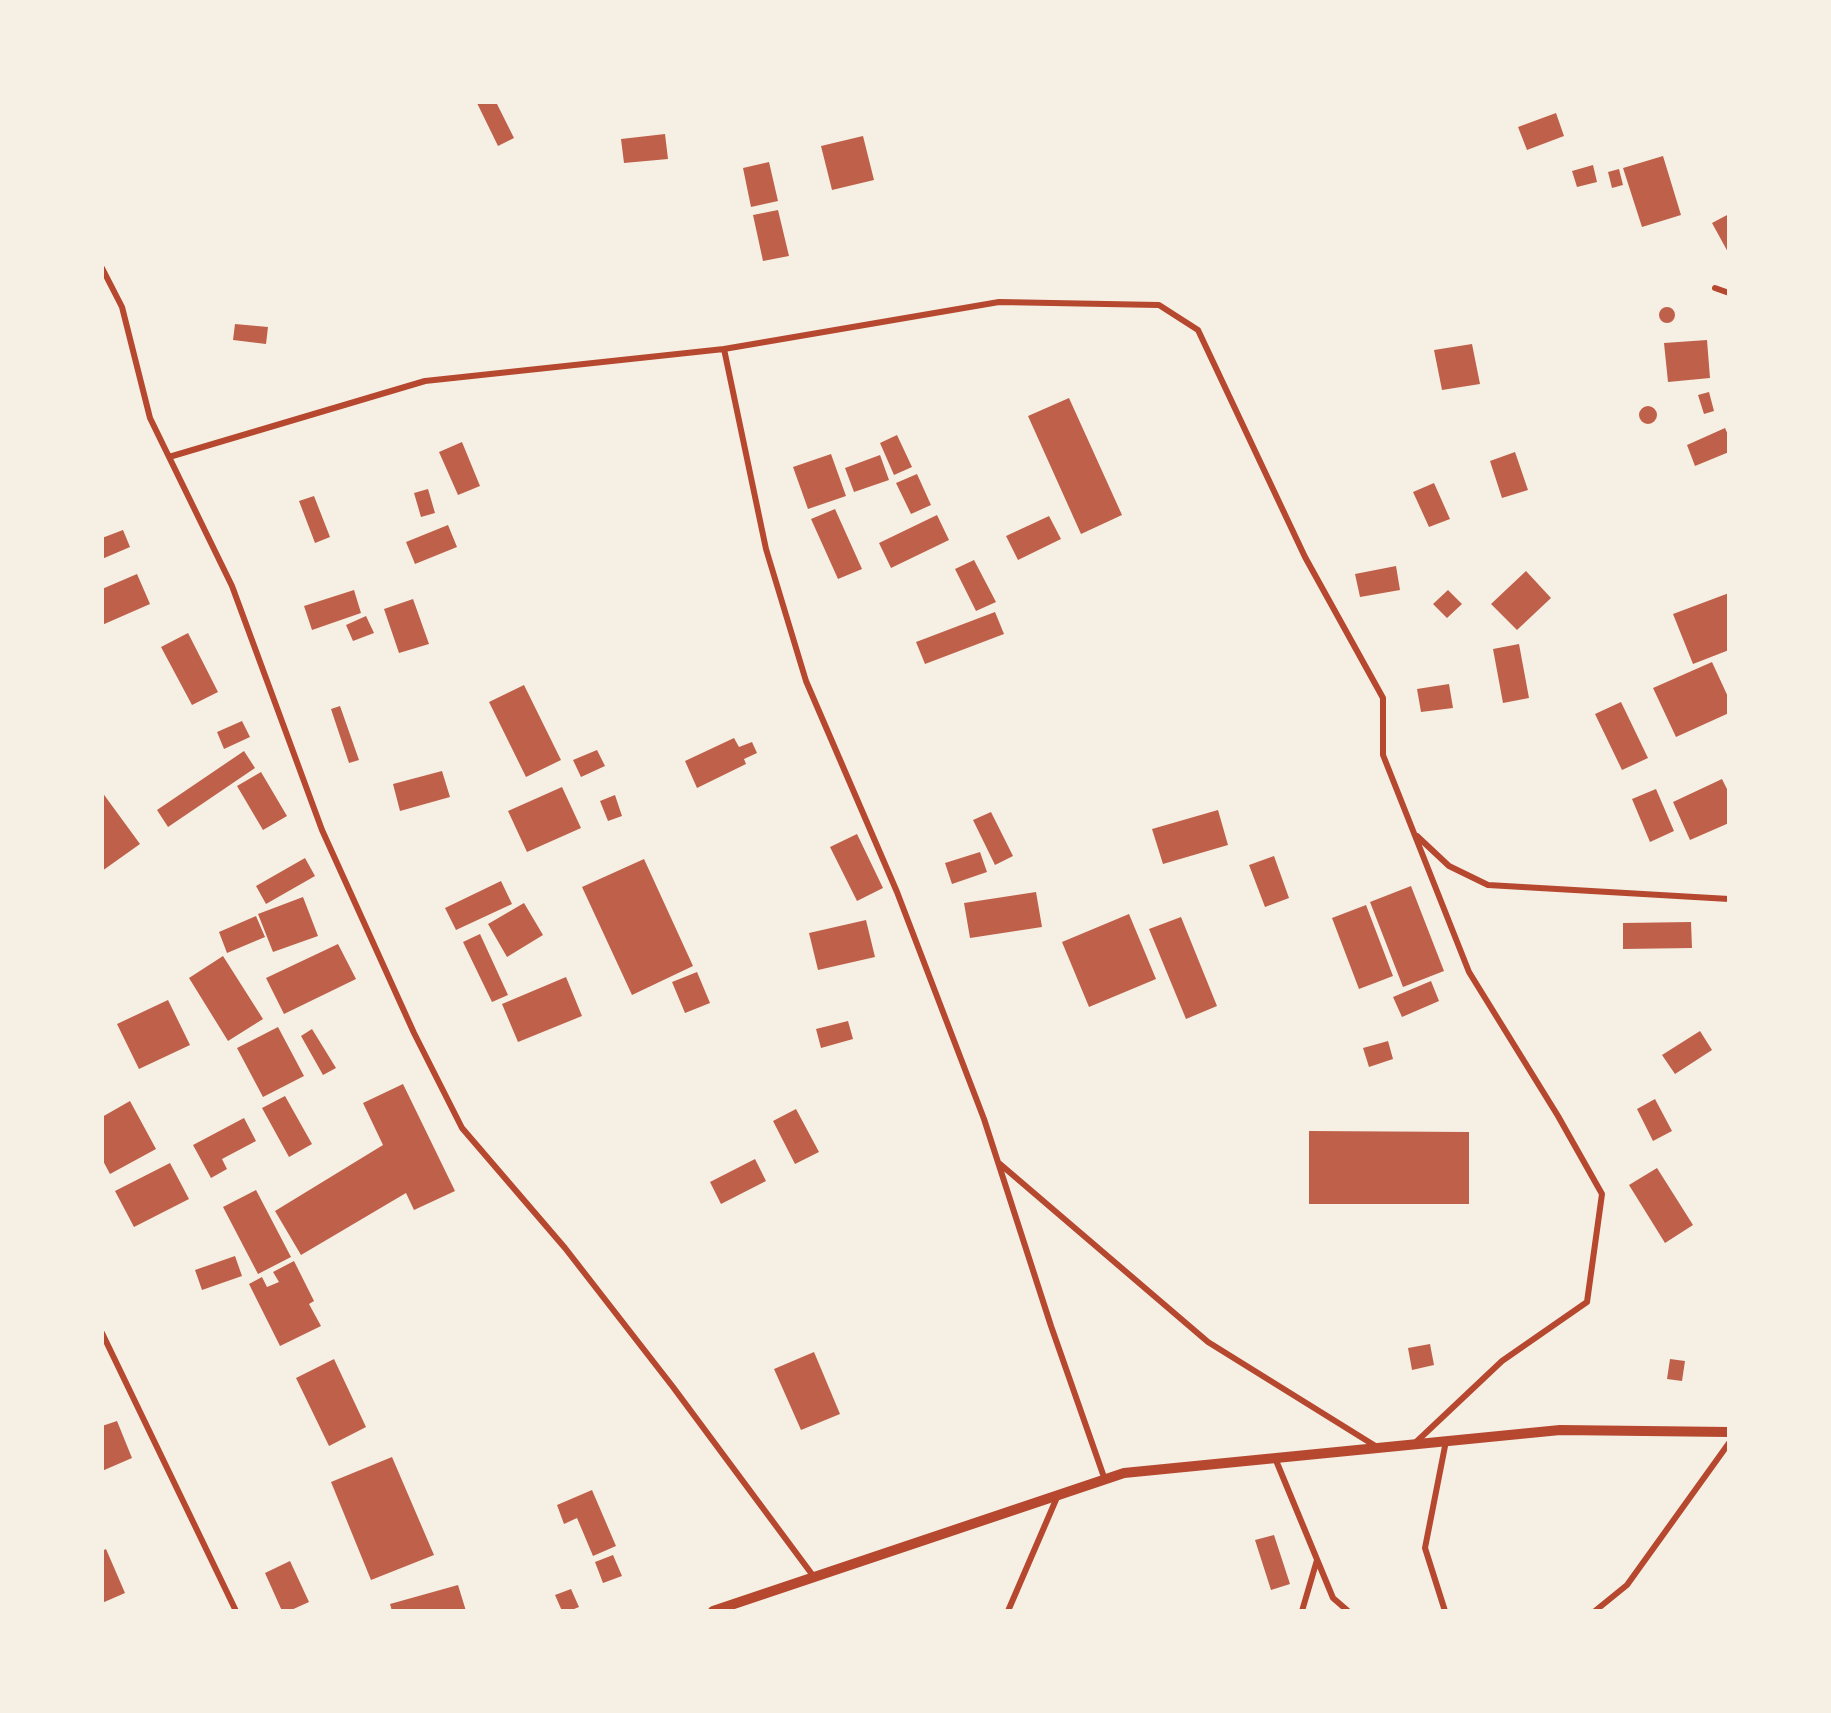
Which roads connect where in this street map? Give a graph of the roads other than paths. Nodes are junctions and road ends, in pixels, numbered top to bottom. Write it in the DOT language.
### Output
graph roads {
  1 [pos="102,268"];
  2 [pos="1715,288"];
  3 [pos="1729,294"];
  4 [pos="724,350"];
  5 [pos="169,457"];
  6 [pos="1414,833"];
  7 [pos="1729,900"];
  8 [pos="998,1162"];
  9 [pos="102,1333"];
  10 [pos="1729,1432"];
  11 [pos="1446,1441"];
  12 [pos="1729,1443"];
  13 [pos="1414,1445"];
  14 [pos="1377,1448"];
  15 [pos="1275,1458"];
  16 [pos="1105,1480"];
  17 [pos="1058,1495"];
  18 [pos="1317,1559"];
  19 [pos="814,1577"];
  20 [pos="236,1611"];
  21 [pos="713,1611"];
  22 [pos="1008,1611"];
  23 [pos="1302,1611"];
  24 [pos="1348,1611"];
  25 [pos="1445,1611"];
  26 [pos="1595,1611"];
  1 -- 5 [label="street"];
  2 -- 3 [label="street"];
  4 -- 5 [label="street"];
  4 -- 6 [label="street"];
  4 -- 8 [label="street"];
  5 -- 19 [label="street"];
  6 -- 7 [label="street"];
  6 -- 13 [label="street"];
  8 -- 14 [label="street"];
  8 -- 16 [label="street"];
  9 -- 20 [label="street"];
  10 -- 11 [label="street"];
  11 -- 13 [label="street"];
  11 -- 25 [label="street"];
  12 -- 26 [label="street"];
  13 -- 14 [label="street"];
  14 -- 15 [label="street"];
  15 -- 16 [label="street"];
  15 -- 18 [label="street"];
  16 -- 17 [label="street"];
  17 -- 19 [label="street"];
  17 -- 22 [label="street"];
  18 -- 23 [label="street"];
  18 -- 24 [label="street"];
  19 -- 21 [label="street"];
}
